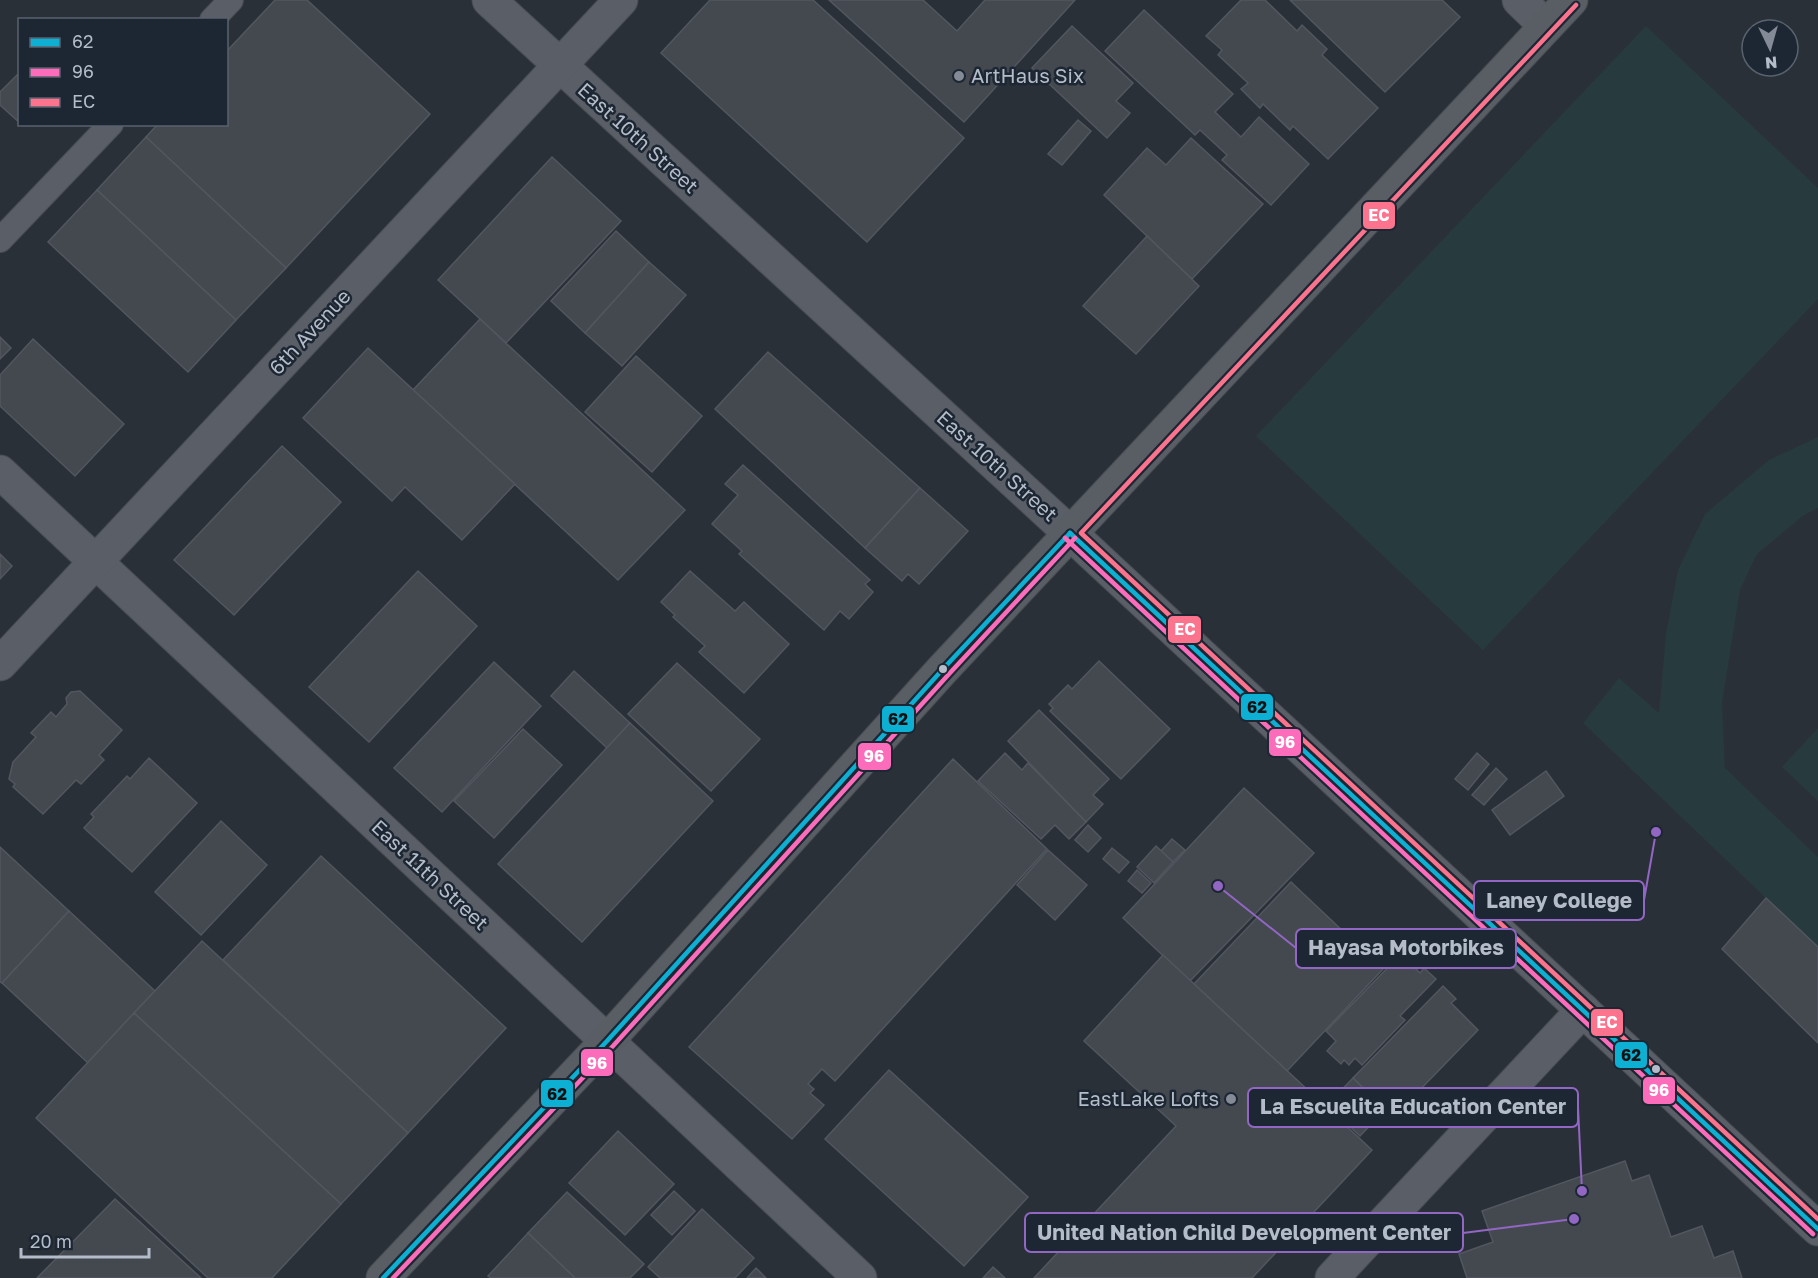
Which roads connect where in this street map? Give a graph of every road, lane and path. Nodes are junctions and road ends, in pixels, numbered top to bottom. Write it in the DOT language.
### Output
graph roads {
  1 [pos="231,0"];
  2 [pos="489,0"];
  3 [pos="621,0"];
  4 [pos="1519,0"];
  5 [pos="1571,0"];
  6 [pos="214,18"];
  7 [pos="1546,26"];
  8 [pos="559,66"];
  9 [pos="109,126"];
  10 [pos="0,240"];
  11 [pos="0,472"];
  12 [pos="1070,533"];
  13 [pos="95,561"];
  14 [pos="0,664"];
  15 [pos="1582,1010"];
  16 [pos="607,1041"];
  17 [pos="1818,1229"];
  18 [pos="383,1278"];
  19 [pos="860,1278"];
  20 [pos="1332,1278"];
  1 -- 6 [label="lane"];
  2 -- 8 [label="street, East 10th Street"];
  3 -- 8 [label="street, 6th Avenue"];
  4 -- 7 [label="street"];
  5 -- 7 [label="street"];
  7 -- 12 [label="street"];
  8 -- 12 [label="street, East 10th Street"];
  8 -- 13 [label="street, 6th Avenue"];
  9 -- 10 [label="lane"];
  11 -- 13 [label="street, East 11th Street"];
  12 -- 15 [label="street, East 10th Street"];
  12 -- 16 [label="street"];
  13 -- 14 [label="street, 6th Avenue"];
  13 -- 16 [label="street, East 11th Street"];
  15 -- 17 [label="street, East 10th Street"];
  15 -- 20 [label="street"];
  16 -- 18 [label="street"];
  16 -- 19 [label="street, East 11th Street"];
}
